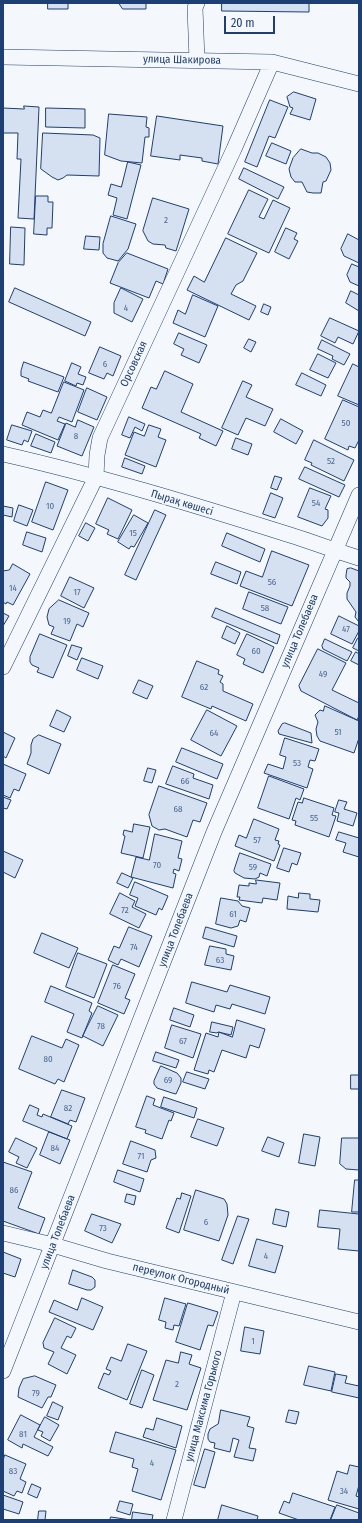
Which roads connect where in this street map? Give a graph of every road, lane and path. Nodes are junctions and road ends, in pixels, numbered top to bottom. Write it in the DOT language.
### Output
graph roads {
  1 [pos="197,3"];
  2 [pos="3,57"];
  3 [pos="197,60"];
  4 [pos="272,62"];
  5 [pos="359,84"];
  6 [pos="3,454"];
  7 [pos="96,477"];
  8 [pos="359,495"];
  9 [pos="334,551"];
  10 [pos="359,558"];
  11 [pos="3,667"];
  12 [pos="3,1233"];
  13 [pos="53,1245"];
  14 [pos="234,1292"];
  15 [pos="359,1322"];
  16 [pos="3,1370"];
  17 [pos="174,1520"];
  1 -- 3 [label="street"];
  2 -- 3 [label="street, улица Шакирова"];
  3 -- 4 [label="street, улица Шакирова"];
  4 -- 5 [label="street, улица Шакирова"];
  4 -- 7 [label="street, Орсовская"];
  6 -- 7 [label="street, Пырақ көшесі"];
  7 -- 9 [label="street, Пырақ көшесі"];
  7 -- 11 [label="street, Орсовская"];
  8 -- 9 [label="street, улица Толебаева"];
  9 -- 10 [label="street, Пырақ көшесі"];
  9 -- 13 [label="street, улица Толебаева"];
  12 -- 13 [label="street, переулок Огородный"];
  13 -- 14 [label="street, переулок Огородный"];
  13 -- 16 [label="street, улица Толебаева"];
  14 -- 15 [label="street, переулок Огородный"];
  14 -- 17 [label="street, улица Максима Горького"];
}
